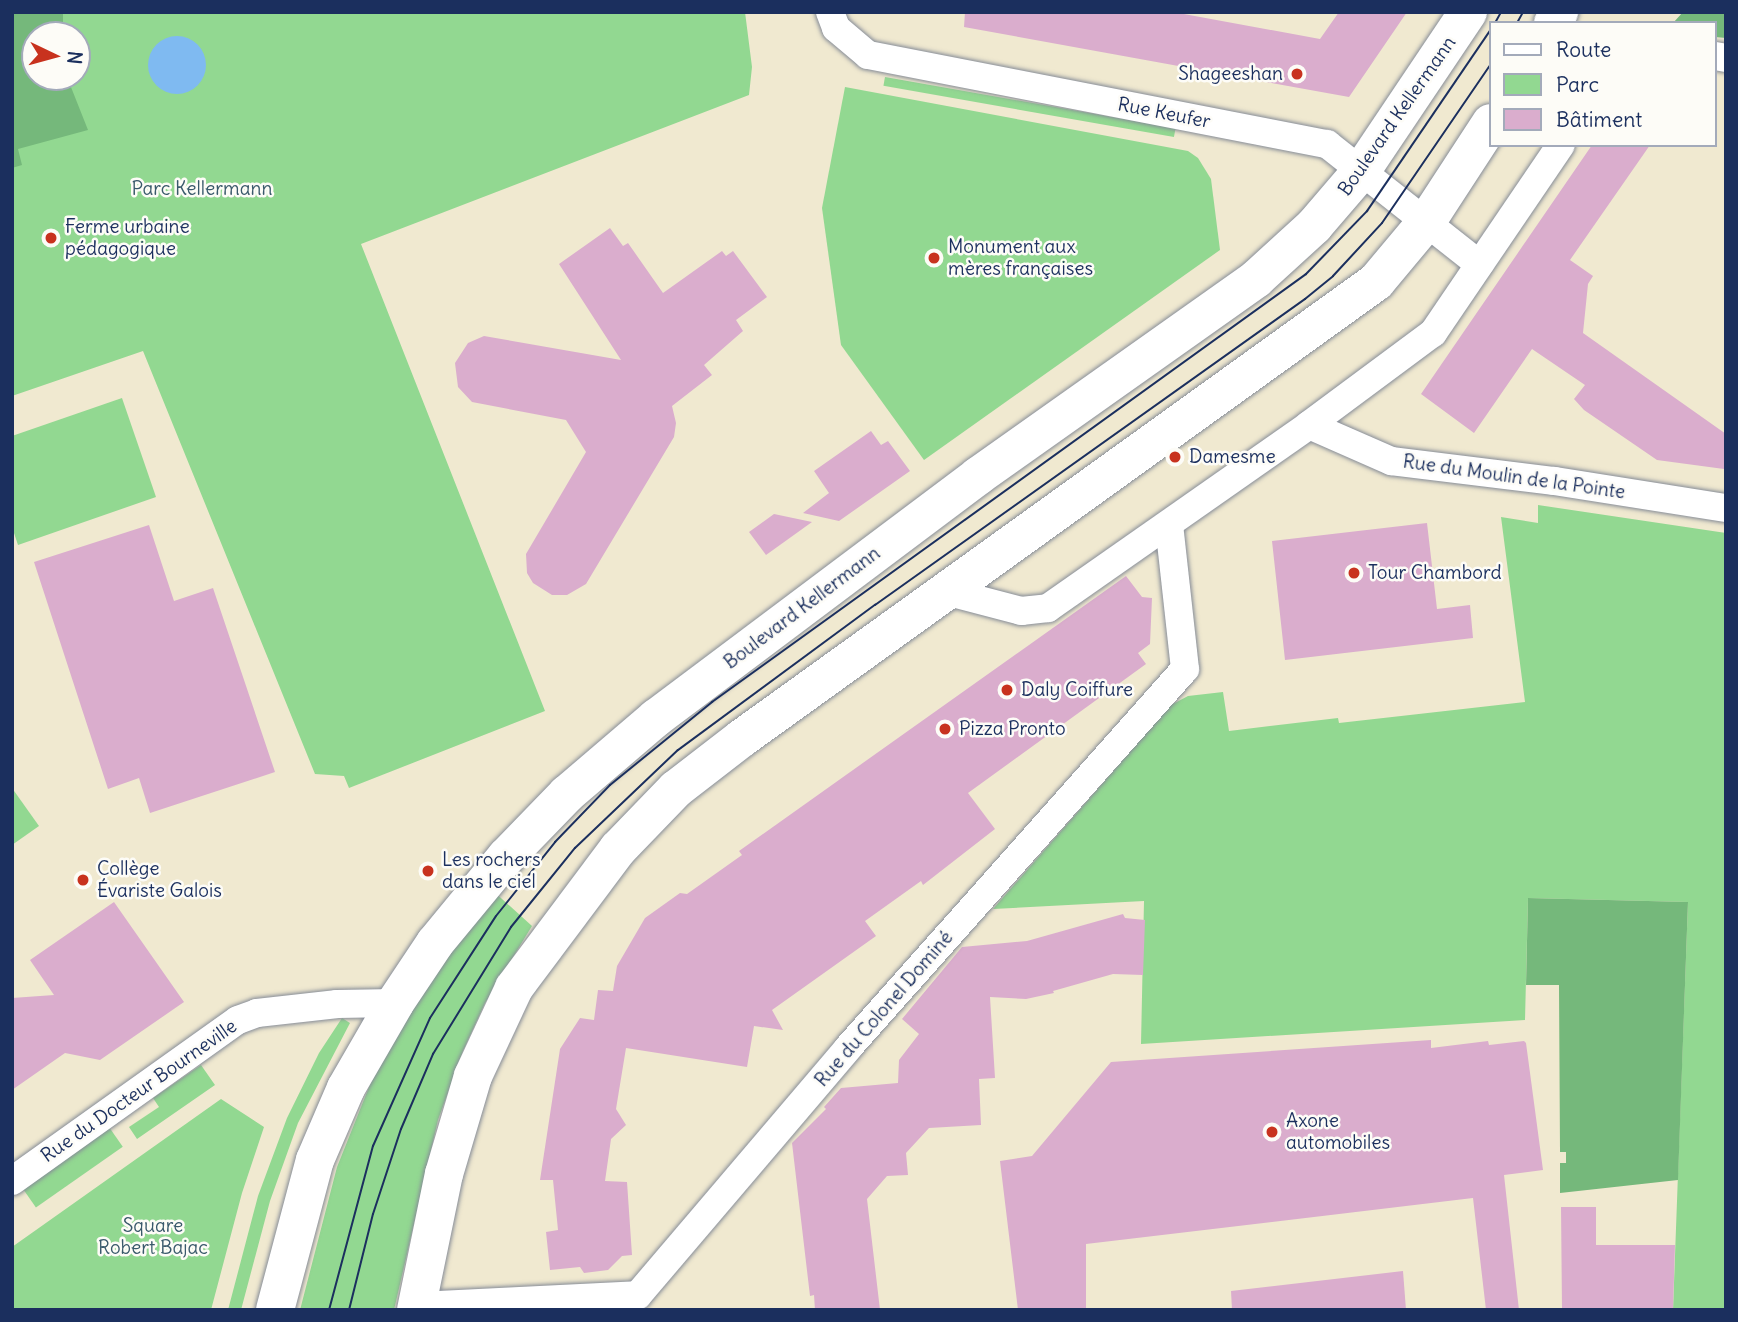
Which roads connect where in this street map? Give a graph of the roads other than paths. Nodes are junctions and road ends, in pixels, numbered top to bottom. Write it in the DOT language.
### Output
graph roads {
  1 [pos="830,12"];
  2 [pos="1468,12"];
  3 [pos="1490,125"];
  4 [pos="1560,147"];
  5 [pos="1362,170"];
  6 [pos="1427,221"];
  7 [pos="1479,264"];
  8 [pos="1309,425"];
  9 [pos="1726,508"];
  10 [pos="1169,525"];
  11 [pos="945,591"];
  12 [pos="395,1003"];
  13 [pos="12,1181"];
  14 [pos="416,1308"];
  15 [pos="275,1310"];
  1 -- 5 [label="street, Rue Keufer"];
  2 -- 5 [label="main road, Boulevard Kellermann"];
  3 -- 6 [label="main road"];
  4 -- 7 [label="street"];
  5 -- 6 [label="street, Rue Keufer"];
  5 -- 12 [label="main road, Boulevard Kellermann"];
  6 -- 7 [label="street, Rue Keufer"];
  6 -- 11 [label="main road"];
  7 -- 8 [label="street"];
  8 -- 9 [label="street, Rue du Moulin de la Pointe"];
  8 -- 10 [label="street"];
  10 -- 11 [label="street"];
  10 -- 14 [label="street, Rue du Colonel Dominé"];
  11 -- 14 [label="main road"];
  12 -- 13 [label="street, Rue du Docteur Bourneville"];
  12 -- 15 [label="main road, Boulevard Kellermann"];
}
